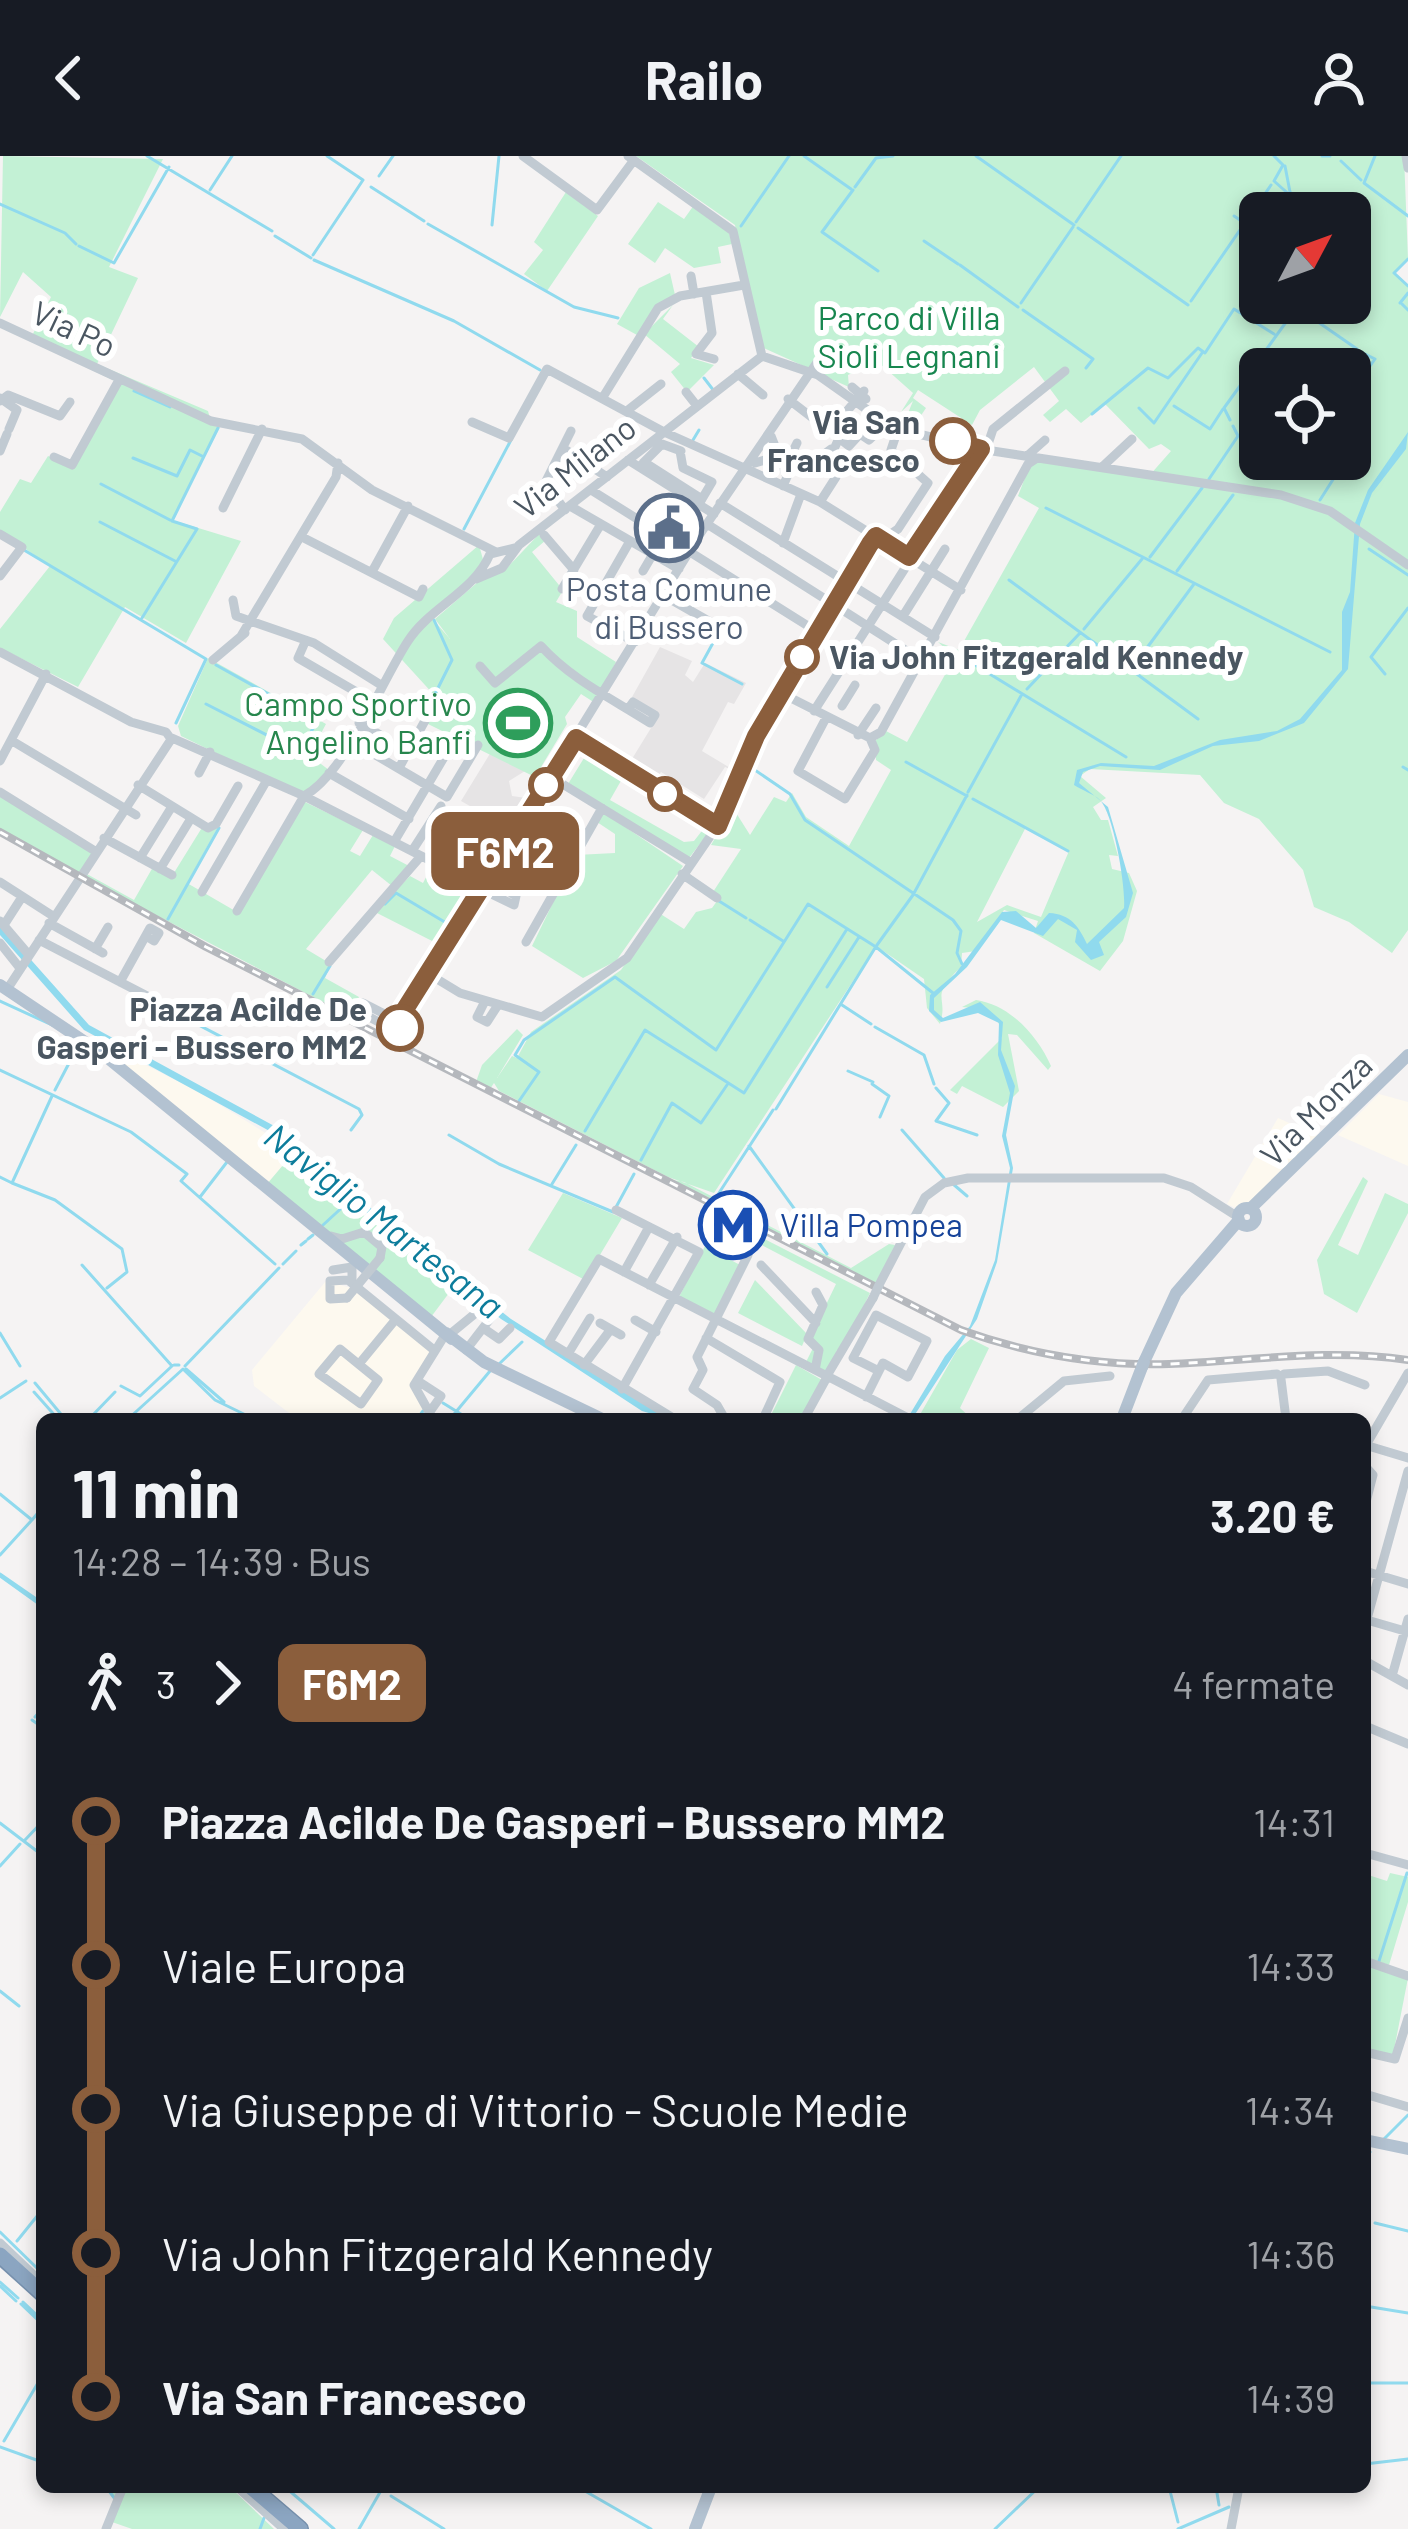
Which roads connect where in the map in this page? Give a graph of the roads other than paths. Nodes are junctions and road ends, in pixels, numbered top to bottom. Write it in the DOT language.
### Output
graph roads {
  1 [pos="524,156"];
  2 [pos="551,156"];
  3 [pos="1406,156"];
  4 [pos="631,158"];
  5 [pos="1408,168"];
  6 [pos="541,169"];
  7 [pos="691,276"];
  8 [pos="744,285"];
  9 [pos="700,293"];
  10 [pos="3,325"];
  11 [pos="0,338"];
  12 [pos="762,356"];
  13 [pos="714,359"];
  14 [pos="814,366"];
  15 [pos="1065,371"];
  16 [pos="738,374"];
  17 [pos="118,380"];
  18 [pos="661,384"];
  19 [pos="686,392"];
  20 [pos="763,395"];
  21 [pos="859,395"];
  22 [pos="603,397"];
  23 [pos="788,399"];
  24 [pos="0,400"];
  25 [pos="70,402"];
  26 [pos="697,406"];
  27 [pos="628,410"];
  28 [pos="472,422"];
  29 [pos="885,425"];
  30 [pos="262,429"];
  31 [pos="898,429"];
  32 [pos="571,431"];
  33 [pos="828,431"];
  34 [pos="664,432"];
  35 [pos="709,435"];
  36 [pos="771,436"];
  37 [pos="1132,439"];
  38 [pos="1045,440"];
  39 [pos="562,448"];
  40 [pos="831,449"];
  41 [pos="984,449"];
  42 [pos="0,451"];
  43 [pos="688,452"];
  44 [pos="815,454"];
  45 [pos="54,457"];
  46 [pos="778,458"];
  47 [pos="1025,458"];
  48 [pos="757,459"];
  49 [pos="628,460"];
  50 [pos="641,465"];
  51 [pos="1102,467"];
  52 [pos="743,468"];
  53 [pos="832,469"];
  54 [pos="341,471"];
  55 [pos="607,477"];
  56 [pos="662,477"];
  57 [pos="785,481"];
  58 [pos="849,485"];
  59 [pos="591,490"];
  60 [pos="801,494"];
  61 [pos="820,502"];
  62 [pos="700,503"];
  63 [pos="408,506"];
  64 [pos="223,508"];
  65 [pos="717,508"];
  66 [pos="572,509"];
  67 [pos="601,524"];
  68 [pos="707,524"];
  69 [pos="0,534"];
  70 [pos="544,535"];
  71 [pos="302,537"];
  72 [pos="879,538"];
  73 [pos="630,541"];
  74 [pos="675,542"];
  75 [pos="783,543"];
  76 [pos="945,548"];
  77 [pos="689,552"];
  78 [pos="652,554"];
  79 [pos="909,557"];
  80 [pos="495,560"];
  81 [pos="1408,565"];
  82 [pos="679,569"];
  83 [pos="374,570"];
  84 [pos="574,570"];
  85 [pos="643,571"];
  86 [pos="931,571"];
  87 [pos="0,576"];
  88 [pos="842,581"];
  89 [pos="405,589"];
  90 [pos="562,589"];
  91 [pos="961,590"];
  92 [pos="663,595"];
  93 [pos="233,600"];
  94 [pos="881,603"];
  95 [pos="832,604"];
  96 [pos="903,616"];
  97 [pos="254,620"];
  98 [pos="867,626"];
  99 [pos="719,627"];
  100 [pos="816,631"];
  101 [pos="935,637"];
  102 [pos="305,640"];
  103 [pos="635,642"];
  104 [pos="0,652"];
  105 [pos="213,660"];
  106 [pos="921,660"];
  107 [pos="480,666"];
  108 [pos="46,674"];
  109 [pos="383,682"];
  110 [pos="855,685"];
  111 [pos="830,686"];
  112 [pos="781,693"];
  113 [pos="602,694"];
  114 [pos="372,701"];
  115 [pos="876,708"];
  116 [pos="628,709"];
  117 [pos="814,711"];
  118 [pos="427,717"];
  119 [pos="826,718"];
  120 [pos="359,723"];
  121 [pos="382,736"];
  122 [pos="456,737"];
  123 [pos="864,737"];
  124 [pos="576,738"];
  125 [pos="350,740"];
  126 [pos="168,741"];
  127 [pos="14,742"];
  128 [pos="478,746"];
  129 [pos="210,752"];
  130 [pos="0,761"];
  131 [pos="399,768"];
  132 [pos="199,773"];
  133 [pos="329,773"];
  134 [pos="551,777"];
  135 [pos="267,780"];
  136 [pos="138,785"];
  137 [pos="238,786"];
  138 [pos="430,786"];
  139 [pos="683,786"];
  140 [pos="0,792"];
  141 [pos="308,797"];
  142 [pos="674,799"];
  143 [pos="444,801"];
  144 [pos="124,807"];
  145 [pos="171,808"];
  146 [pos="602,808"];
  147 [pos="136,815"];
  148 [pos="409,819"];
  149 [pos="190,820"];
  150 [pos="718,826"];
  151 [pos="104,838"];
  152 [pos="394,842"];
  153 [pos="95,851"];
  154 [pos="417,854"];
  155 [pos="140,858"];
  156 [pos="690,862"];
  157 [pos="160,869"];
  158 [pos="682,874"];
  159 [pos="172,875"];
  160 [pos="0,882"];
  161 [pos="486,886"];
  162 [pos="202,892"];
  163 [pos="22,897"];
  164 [pos="718,898"];
  165 [pos="237,911"];
  166 [pos="51,920"];
  167 [pos="2,923"];
  168 [pos="108,927"];
  169 [pos="146,935"];
  170 [pos="39,940"];
  171 [pos="526,941"];
  172 [pos="0,943"];
  173 [pos="24,961"];
  174 [pos="329,962"];
  175 [pos="427,973"];
  176 [pos="120,982"];
  177 [pos="4,987"];
  178 [pos="151,998"];
  179 [pos="485,1001"];
  180 [pos="498,1005"];
  181 [pos="397,1019"];
  182 [pos="1408,1055"];
  183 [pos="616,1210"];
  184 [pos="1244,1215"];
  185 [pos="649,1227"];
  186 [pos="318,1228"];
  187 [pos="351,1234"];
  188 [pos="677,1238"];
  189 [pos="748,1255"];
  190 [pos="371,1265"];
  191 [pos="761,1265"];
  192 [pos="333,1270"];
  193 [pos="624,1272"];
  194 [pos="351,1282"];
  195 [pos="649,1286"];
  196 [pos="816,1292"];
  197 [pos="676,1299"];
  198 [pos="477,1312"];
  199 [pos="493,1315"];
  200 [pos="425,1317"];
  201 [pos="396,1319"];
  202 [pos="715,1319"];
  203 [pos="635,1320"];
  204 [pos="816,1323"];
  205 [pos="482,1328"];
  206 [pos="510,1328"];
  207 [pos="656,1332"];
  208 [pos="449,1336"];
  209 [pos="496,1338"];
  210 [pos="706,1338"];
  211 [pos="817,1343"];
  212 [pos="434,1350"];
  213 [pos="466,1350"];
  214 [pos="568,1354"];
  215 [pos="842,1354"];
  216 [pos="480,1359"];
  217 [pos="359,1364"];
  218 [pos="584,1365"];
  219 [pos="879,1371"];
  220 [pos="1408,1373"];
  221 [pos="825,1375"];
  222 [pos="1280,1375"];
  223 [pos="1111,1376"];
  224 [pos="421,1383"];
  225 [pos="1364,1385"];
  226 [pos="622,1389"];
  227 [pos="866,1396"];
  228 [pos="429,1413"];
  229 [pos="432,1413"];
  230 [pos="589,1413"];
  231 [pos="664,1413"];
  232 [pos="721,1413"];
  233 [pos="766,1413"];
  234 [pos="807,1413"];
  235 [pos="898,1413"];
  236 [pos="1029,1413"];
  237 [pos="1124,1413"];
  238 [pos="1186,1413"];
  239 [pos="1285,1413"];
  240 [pos="1371,1435"];
  241 [pos="1371,1447"];
  242 [pos="1408,1458"];
  243 [pos="1408,1472"];
  244 [pos="1371,1573"];
  245 [pos="1378,1575"];
  246 [pos="1408,1583"];
  247 [pos="1371,1603"];
  248 [pos="1408,1619"];
  249 [pos="1371,1624"];
  250 [pos="1406,1632"];
  251 [pos="1371,1664"];
  252 [pos="1392,1676"];
  253 [pos="1408,1685"];
  254 [pos="1371,1728"];
  255 [pos="1407,1742"];
  256 [pos="1371,1855"];
  257 [pos="1408,1865"];
  258 [pos="1371,1963"];
  259 [pos="1408,1976"];
  260 [pos="1408,2018"];
  261 [pos="1371,2053"];
  262 [pos="1371,2095"];
  263 [pos="1408,2104"];
  264 [pos="1371,2140"];
  265 [pos="1407,2148"];
  266 [pos="1371,2151"];
  267 [pos="0,2243"];
  268 [pos="0,2260"];
  269 [pos="36,2277"];
  270 [pos="36,2292"];
  271 [pos="121,2493"];
  272 [pos="244,2493"];
  273 [pos="258,2493"];
  274 [pos="268,2493"];
  275 [pos="709,2493"];
  276 [pos="1238,2493"];
  277 [pos="106,2529"];
  278 [pos="284,2529"];
  279 [pos="300,2529"];
  280 [pos="309,2529"];
  281 [pos="694,2529"];
  282 [pos="1231,2529"];
  1 -- 6 [label="street"];
  2 -- 6 [label="street"];
  3 -- 5 [label="street"];
  4 -- 6 [label="street"];
  4 -- 8 [label="street"];
  7 -- 9 [label="street"];
  8 -- 9 [label="street"];
  8 -- 12 [label="street"];
  9 -- 13 [label="street"];
  9 -- 22 [label="street"];
  10 -- 11 [label="street, Via Po"];
  10 -- 17 [label="street, Via Po"];
  12 -- 14 [label="street"];
  12 -- 16 [label="street, Via Milano"];
  14 -- 21 [label="street"];
  14 -- 23 [label="street"];
  15 -- 41 [label="street"];
  16 -- 20 [label="street"];
  16 -- 26 [label="street, Via Milano"];
  17 -- 30 [label="street, Via Po"];
  17 -- 45 [label="street, Via Po"];
  18 -- 27 [label="street"];
  19 -- 26 [label="street"];
  21 -- 29 [label="street"];
  21 -- 33 [label="street"];
  22 -- 27 [label="street"];
  22 -- 28 [label="street"];
  23 -- 33 [label="street"];
  23 -- 48 [label="street"];
  24 -- 25 [label="street"];
  24 -- 42 [label="street"];
  26 -- 34 [label="street, Via Milano"];
  27 -- 34 [label="street"];
  29 -- 31 [label="street"];
  29 -- 33 [label="street"];
  30 -- 54 [label="street, Via Po"];
  30 -- 64 [label="street"];
  31 -- 41 [label="street"];
  31 -- 72 [label="street"];
  32 -- 39 [label="street"];
  33 -- 40 [label="street"];
  34 -- 43 [label="street"];
  34 -- 49 [label="street, Via Milano"];
  35 -- 43 [label="street"];
  36 -- 46 [label="street"];
  37 -- 51 [label="street"];
  38 -- 47 [label="street"];
  39 -- 55 [label="street"];
  39 -- 66 [label="street"];
  40 -- 44 [label="street"];
  40 -- 53 [label="street"];
  41 -- 47 [label="street"];
  41 -- 79 [label="street"];
  43 -- 50 [label="street"];
  43 -- 52 [label="street"];
  43 -- 56 [label="street"];
  43 -- 62 [label="street"];
  44 -- 46 [label="street"];
  44 -- 53 [label="street"];
  46 -- 48 [label="street"];
  46 -- 57 [label="street"];
  47 -- 51 [label="street"];
  47 -- 91 [label="street"];
  48 -- 52 [label="street"];
  49 -- 50 [label="street"];
  49 -- 55 [label="street, Via Milano"];
  50 -- 56 [label="street"];
  51 -- 81 [label="street"];
  52 -- 57 [label="street"];
  52 -- 65 [label="street"];
  53 -- 58 [label="street"];
  53 -- 61 [label="street"];
  54 -- 63 [label="street, Via Po"];
  54 -- 71 [label="street"];
  55 -- 59 [label="street, Via Milano"];
  56 -- 62 [label="street"];
  57 -- 60 [label="street"];
  59 -- 66 [label="street, Via Milano"];
  59 -- 74 [label="street"];
  60 -- 61 [label="street"];
  60 -- 75 [label="street"];
  61 -- 72 [label="street"];
  62 -- 65 [label="street"];
  62 -- 74 [label="street"];
  63 -- 80 [label="street, Via Po"];
  63 -- 83 [label="street"];
  65 -- 68 [label="street"];
  65 -- 75 [label="street"];
  66 -- 67 [label="street"];
  66 -- 80 [label="street, Via Milano"];
  67 -- 73 [label="street"];
  67 -- 84 [label="street"];
  68 -- 77 [label="street"];
  68 -- 95 [label="street"];
  69 -- 87 [label="street"];
  70 -- 84 [label="street"];
  71 -- 83 [label="street"];
  71 -- 97 [label="street"];
  72 -- 79 [label="street"];
  72 -- 88 [label="street"];
  73 -- 78 [label="street"];
  73 -- 103 [label="street"];
  74 -- 77 [label="street"];
  75 -- 88 [label="street"];
  76 -- 86 [label="street"];
  77 -- 82 [label="street"];
  77 -- 100 [label="street"];
  78 -- 82 [label="street"];
  78 -- 85 [label="street"];
  79 -- 86 [label="street"];
  79 -- 94 [label="street"];
  80 -- 109 [label="street"];
  82 -- 92 [label="street"];
  83 -- 89 [label="street"];
  84 -- 90 [label="street"];
  86 -- 91 [label="street"];
  86 -- 96 [label="street"];
  88 -- 94 [label="street"];
  88 -- 95 [label="street"];
  91 -- 101 [label="street"];
  92 -- 99 [label="street"];
  92 -- 103 [label="street"];
  93 -- 97 [label="street"];
  94 -- 96 [label="street"];
  94 -- 98 [label="street"];
  95 -- 98 [label="street"];
  95 -- 100 [label="street"];
  96 -- 101 [label="street"];
  97 -- 102 [label="street"];
  97 -- 105 [label="street"];
  98 -- 106 [label="street"];
  98 -- 111 [label="street"];
  100 -- 112 [label="street"];
  101 -- 106 [label="street"];
  102 -- 109 [label="street"];
  102 -- 114 [label="street"];
  103 -- 113 [label="street"];
  104 -- 108 [label="street"];
  106 -- 123 [label="street"];
  107 -- 113 [label="street"];
  108 -- 126 [label="street"];
  108 -- 127 [label="street"];
  109 -- 114 [label="street"];
  110 -- 111 [label="street"];
  111 -- 117 [label="street"];
  112 -- 117 [label="street"];
  112 -- 150 [label="street"];
  113 -- 116 [label="street"];
  113 -- 124 [label="street"];
  114 -- 120 [label="street"];
  115 -- 123 [label="street"];
  117 -- 119 [label="street"];
  118 -- 131 [label="street"];
  119 -- 123 [label="street"];
  119 -- 123 [label="street"];
  120 -- 121 [label="street"];
  120 -- 125 [label="street"];
  122 -- 138 [label="street"];
  124 -- 134 [label="street"];
  124 -- 142 [label="street"];
  125 -- 131 [label="street"];
  125 -- 133 [label="street"];
  126 -- 129 [label="street"];
  126 -- 136 [label="street"];
  127 -- 130 [label="street"];
  127 -- 144 [label="street"];
  128 -- 143 [label="street"];
  129 -- 132 [label="street"];
  129 -- 135 [label="street"];
  131 -- 138 [label="street"];
  133 -- 141 [label="street"];
  133 -- 148 [label="street"];
  134 -- 146 [label="street"];
  134 -- 161 [label="street"];
  135 -- 141 [label="street"];
  135 -- 162 [label="street"];
  136 -- 144 [label="street"];
  136 -- 145 [label="street"];
  137 -- 149 [label="street"];
  138 -- 143 [label="street"];
  138 -- 148 [label="street"];
  139 -- 142 [label="street"];
  140 -- 153 [label="street"];
  141 -- 152 [label="street"];
  141 -- 165 [label="street"];
  142 -- 150 [label="street"];
  143 -- 154 [label="street"];
  144 -- 147 [label="street"];
  144 -- 151 [label="street"];
  145 -- 149 [label="street"];
  145 -- 155 [label="street"];
  146 -- 156 [label="street"];
  146 -- 171 [label="street"];
  148 -- 152 [label="street"];
  149 -- 157 [label="street"];
  150 -- 156 [label="street"];
  151 -- 153 [label="street"];
  151 -- 155 [label="street"];
  152 -- 154 [label="street"];
  153 -- 166 [label="street"];
  154 -- 161 [label="street"];
  154 -- 174 [label="street"];
  155 -- 157 [label="street"];
  156 -- 158 [label="street"];
  157 -- 159 [label="street"];
  158 -- 164 [label="street"];
  158 -- 180 [label="street"];
  160 -- 163 [label="street"];
  161 -- 175 [label="street"];
  163 -- 166 [label="street"];
  163 -- 167 [label="street"];
  166 -- 168 [label="street"];
  166 -- 170 [label="street"];
  167 -- 173 [label="street"];
  169 -- 176 [label="street"];
  170 -- 173 [label="street"];
  170 -- 176 [label="street"];
  172 -- 173 [label="street"];
  173 -- 177 [label="street"];
  175 -- 179 [label="street"];
  175 -- 181 [label="street"];
  176 -- 178 [label="street"];
  177 -- 186 [label="main road"];
  179 -- 180 [label="street"];
  179 -- 180 [label="street"];
  182 -- 184 [label="main road, Via Monza"];
  183 -- 185 [label="street"];
  184 -- 215 [label="street, bridge"];
  184 -- 237 [label="main road, Via Monza"];
  185 -- 188 [label="street"];
  185 -- 193 [label="street"];
  186 -- 187 [label="street"];
  186 -- 190 [label="main road"];
  187 -- 190 [label="street"];
  187 -- 190 [label="street"];
  188 -- 195 [label="street"];
  188 -- 197 [label="street"];
  189 -- 202 [label="street"];
  190 -- 194 [label="street, bridge"];
  190 -- 200 [label="main road"];
  190 -- 201 [label="street"];
  191 -- 204 [label="street"];
  192 -- 194 [label="street"];
  193 -- 195 [label="street"];
  193 -- 214 [label="street"];
  194 -- 201 [label="street"];
  195 -- 197 [label="street"];
  196 -- 204 [label="street"];
  197 -- 202 [label="street"];
  197 -- 207 [label="street"];
  198 -- 208 [label="street"];
  199 -- 205 [label="street"];
  200 -- 201 [label="street"];
  200 -- 208 [label="main road"];
  201 -- 212 [label="street"];
  201 -- 217 [label="street"];
  202 -- 210 [label="street"];
  202 -- 221 [label="street"];
  203 -- 207 [label="street"];
  204 -- 211 [label="street"];
  205 -- 209 [label="street"];
  205 -- 213 [label="street"];
  206 -- 209 [label="street"];
  207 -- 226 [label="street"];
  208 -- 212 [label="street"];
  208 -- 213 [label="main road"];
  209 -- 216 [label="street"];
  210 -- 232 [label="street"];
  210 -- 233 [label="street"];
  211 -- 215 [label="street"];
  211 -- 221 [label="street"];
  212 -- 228 [label="street"];
  213 -- 216 [label="main road"];
  214 -- 218 [label="street"];
  214 -- 218 [label="street"];
  215 -- 221 [label="street"];
  216 -- 230 [label="main road"];
  217 -- 217 [label="street"];
  218 -- 226 [label="street"];
  219 -- 219 [label="street"];
  219 -- 227 [label="street"];
  220 -- 240 [label="street"];
  221 -- 227 [label="street"];
  221 -- 234 [label="street"];
  222 -- 225 [label="street"];
  222 -- 238 [label="street"];
  222 -- 239 [label="street"];
  223 -- 236 [label="street"];
  224 -- 229 [label="street"];
  226 -- 231 [label="street"];
  227 -- 235 [label="street"];
  241 -- 242 [label="street"];
  243 -- 245 [label="street"];
  244 -- 245 [label="street"];
  245 -- 246 [label="street"];
  245 -- 247 [label="street"];
  248 -- 250 [label="street"];
  249 -- 250 [label="street"];
  250 -- 252 [label="street"];
  251 -- 252 [label="street"];
  252 -- 253 [label="street"];
  254 -- 255 [label="street"];
  256 -- 257 [label="street"];
  258 -- 259 [label="street"];
  260 -- 261 [label="street"];
  262 -- 263 [label="street"];
  264 -- 265 [label="main road"];
  265 -- 266 [label="street"];
  267 -- 269 [label="street"];
  268 -- 270 [label="highway"];
  271 -- 277 [label="street"];
  272 -- 278 [label="street"];
  273 -- 279 [label="highway"];
  274 -- 280 [label="highway"];
  275 -- 281 [label="main road"];
  276 -- 282 [label="street"];
}
